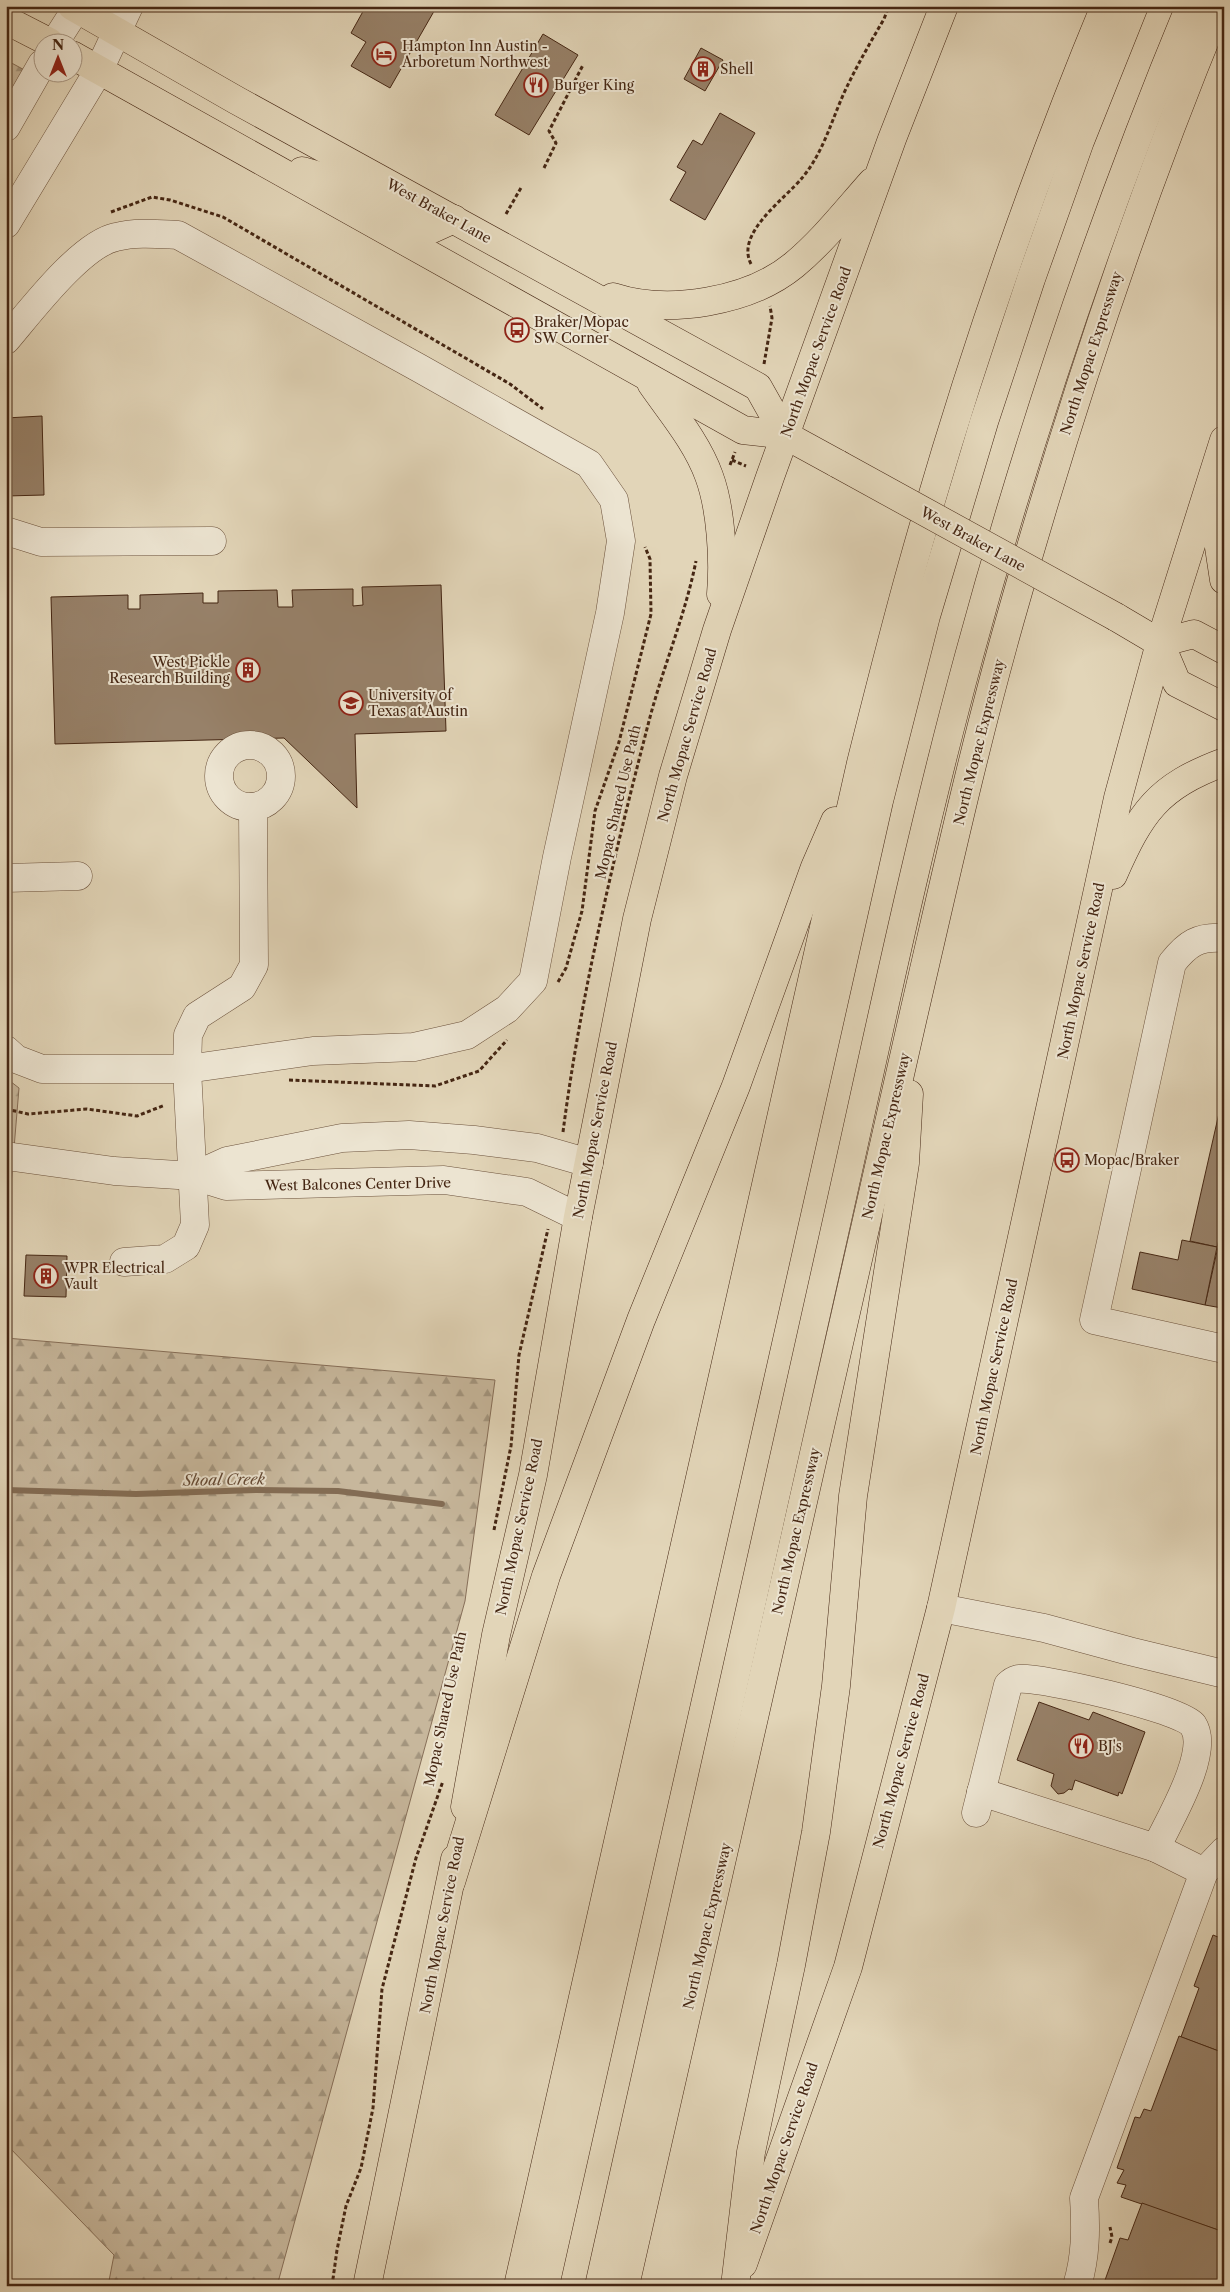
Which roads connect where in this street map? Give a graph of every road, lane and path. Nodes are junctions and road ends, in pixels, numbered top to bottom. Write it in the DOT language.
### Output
graph roads {
  1 [pos="129,6"];
  2 [pos="889,6"];
  3 [pos="944,6"];
  4 [pos="1105,6"];
  5 [pos="1134,6"];
  6 [pos="1190,6"];
  7 [pos="1219,6"];
  8 [pos="76,7"];
  9 [pos="6,20"];
  10 [pos="61,32"];
  11 [pos="116,32"];
  12 [pos="32,33"];
  13 [pos="82,61"];
  14 [pos="583,66"];
  15 [pos="99,70"];
  16 [pos="32,82"];
  17 [pos="6,127"];
  18 [pos="544,168"];
  19 [pos="278,170"];
  20 [pos="882,170"];
  21 [pos="522,186"];
  22 [pos="506,214"];
  23 [pos="105,215"];
  24 [pos="454,219"];
  25 [pos="6,224"];
  26 [pos="753,270"];
  27 [pos="576,286"];
  28 [pos="769,302"];
  29 [pos="6,340"];
  30 [pos="763,371"];
  31 [pos="647,377"];
  32 [pos="547,413"];
  33 [pos="785,436"];
  34 [pos="1221,448"];
  35 [pos="732,460"];
  36 [pos="746,466"];
  37 [pos="6,531"];
  38 [pos="212,541"];
  39 [pos="644,542"];
  40 [pos="697,559"];
  41 [pos="1224,580"];
  42 [pos="717,630"];
  43 [pos="1160,642"];
  44 [pos="1224,650"];
  45 [pos="1224,707"];
  46 [pos="1224,762"];
  47 [pos="861,763"];
  48 [pos="253,807"];
  49 [pos="78,876"];
  50 [pos="6,878"];
  51 [pos="1092,922"];
  52 [pos="1224,938"];
  53 [pos="566,968"];
  54 [pos="913,1017"];
  55 [pos="6,1050"];
  56 [pos="188,1079"];
  57 [pos="6,1109"];
  58 [pos="342,1138"];
  59 [pos="562,1141"];
  60 [pos="6,1156"];
  61 [pos="589,1163"];
  62 [pos="194,1176"];
  63 [pos="339,1183"];
  64 [pos="578,1217"];
  65 [pos="550,1221"];
  66 [pos="124,1262"];
  67 [pos="1224,1349"];
  68 [pos="494,1531"];
  69 [pos="942,1608"];
  70 [pos="1224,1674"];
  71 [pos="446,1773"];
  72 [pos="1156,1848"];
  73 [pos="1224,1850"];
  74 [pos="1204,1872"];
  75 [pos="451,1882"];
  76 [pos="332,2286"];
  77 [pos="367,2286"];
  78 [pos="518,2286"];
  79 [pos="545,2286"];
  80 [pos="599,2286"];
  81 [pos="626,2286"];
  82 [pos="735,2286"];
  83 [pos="1077,2286"];
  1 -- 11 [label="street"];
  2 -- 26 [label="path"];
  3 -- 20 [label="main road, North Mopac Service Road"];
  4 -- 47 [label="main road"];
  5 -- 79 [label="main road"];
  6 -- 80 [label="main road"];
  7 -- 54 [label="main road, North Mopac Expressway"];
  8 -- 10 [label="street"];
  8 -- 11 [label="main road, West Braker Lane"];
  9 -- 12 [label="main road"];
  11 -- 15 [label="street"];
  11 -- 24 [label="main road, West Braker Lane"];
  13 -- 15 [label="main road, West Braker Lane"];
  14 -- 18 [label="path"];
  15 -- 19 [label="main road, West Braker Lane"];
  15 -- 25 [label="street"];
  16 -- 17 [label="street"];
  19 -- 24 [label="main road"];
  19 -- 31 [label="main road, West Braker Lane"];
  20 -- 27 [label="main road"];
  20 -- 33 [label="main road, North Mopac Service Road"];
  21 -- 22 [label="path"];
  23 -- 32 [label="path"];
  24 -- 27 [label="main road, West Braker Lane"];
  27 -- 33 [label="main road, West Braker Lane"];
  28 -- 30 [label="path"];
  29 -- 56 [label="street"];
  31 -- 33 [label="main road, West Braker Lane"];
  31 -- 42 [label="main road"];
  33 -- 42 [label="main road, North Mopac Service Road"];
  33 -- 43 [label="main road, West Braker Lane, bridge"];
  34 -- 41 [label="main road"];
  34 -- 43 [label="main road, North Mopac Service Road"];
  35 -- 36 [label="path"];
  37 -- 38 [label="street"];
  39 -- 53 [label="path"];
  40 -- 59 [label="path, Mopac Shared Use Path"];
  42 -- 61 [label="main road, North Mopac Service Road"];
  43 -- 44 [label="main road"];
  43 -- 45 [label="main road"];
  43 -- 51 [label="main road, North Mopac Service Road"];
  46 -- 51 [label="main road"];
  47 -- 75 [label="main road"];
  47 -- 78 [label="main road"];
  48 -- 56 [label="street"];
  49 -- 50 [label="street"];
  51 -- 69 [label="main road, North Mopac Service Road"];
  52 -- 67 [label="street"];
  54 -- 81 [label="main road, North Mopac Expressway"];
  54 -- 82 [label="main road"];
  55 -- 56 [label="street"];
  56 -- 57 [label="path"];
  56 -- 62 [label="street"];
  58 -- 61 [label="street, West Balcones Center Drive"];
  58 -- 62 [label="street, West Balcones Center Drive"];
  58 -- 63 [label="street"];
  60 -- 62 [label="street, West Balcones Center Drive"];
  61 -- 64 [label="main road, North Mopac Service Road"];
  62 -- 63 [label="street, West Balcones Center Drive"];
  62 -- 66 [label="street"];
  63 -- 64 [label="street, West Balcones Center Drive"];
  64 -- 75 [label="main road, North Mopac Service Road"];
  65 -- 68 [label="path"];
  69 -- 70 [label="street"];
  69 -- 82 [label="main road, North Mopac Service Road"];
  71 -- 76 [label="path, Mopac Shared Use Path"];
  72 -- 72 [label="street"];
  72 -- 74 [label="street"];
  73 -- 74 [label="street"];
  74 -- 83 [label="street"];
  75 -- 77 [label="main road, North Mopac Service Road"];
}
